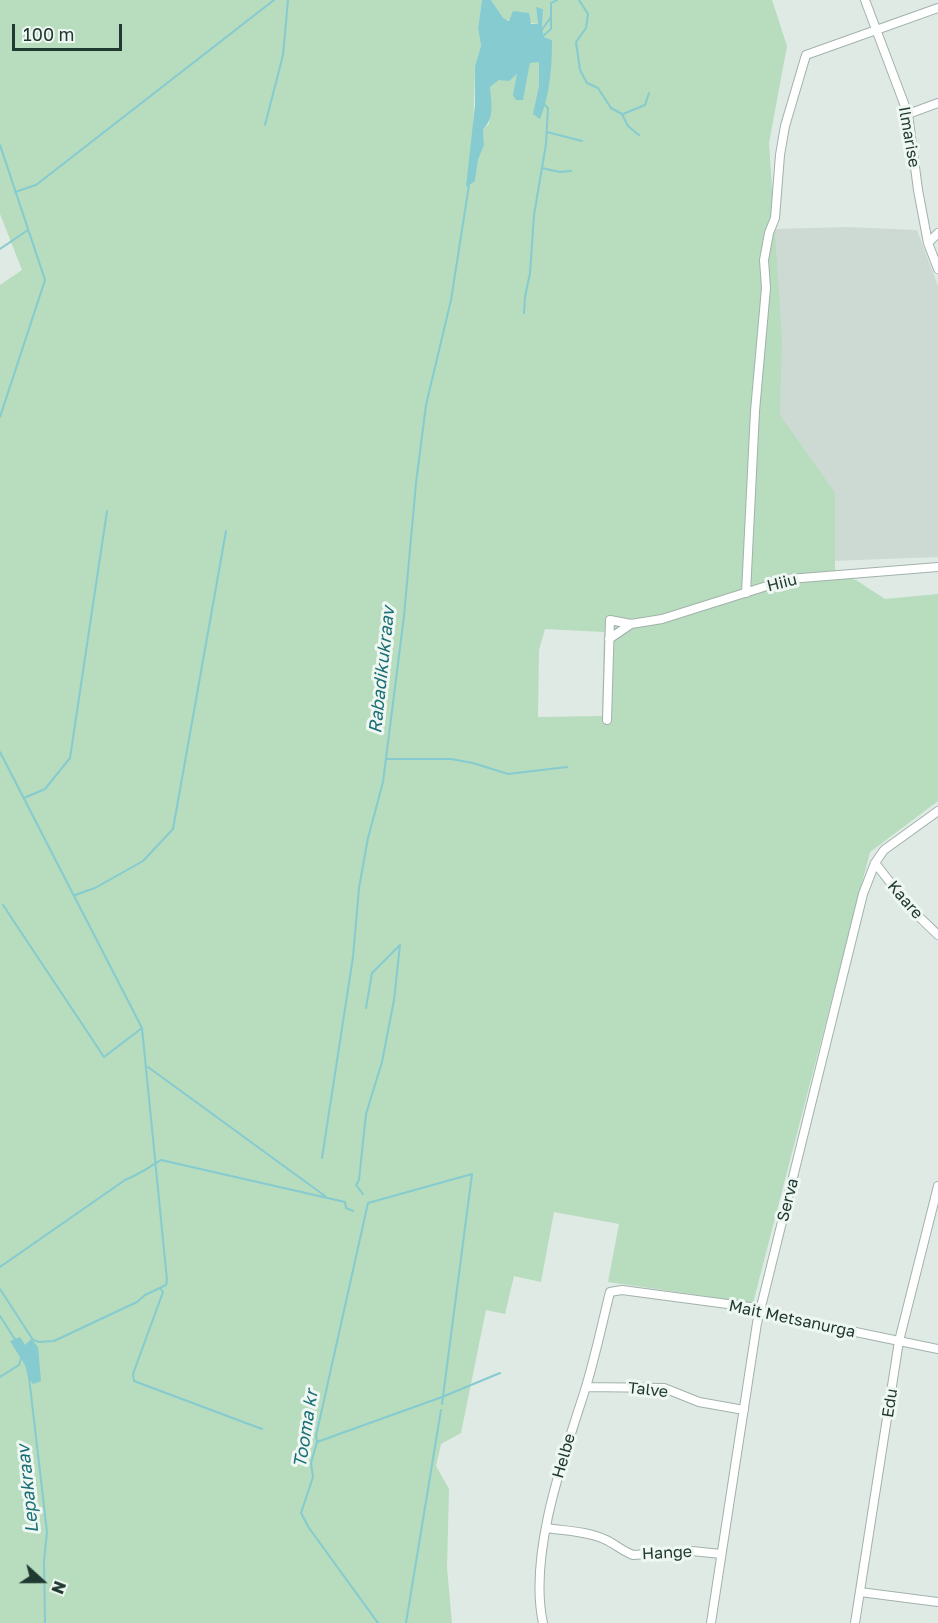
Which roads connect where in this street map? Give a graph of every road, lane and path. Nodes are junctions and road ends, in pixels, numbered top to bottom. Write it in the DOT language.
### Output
graph roads {
  1 [pos="865,0"];
  2 [pos="938,8"];
  3 [pos="876,30"];
  4 [pos="938,103"];
  5 [pos="908,114"];
  6 [pos="938,233"];
  7 [pos="928,243"];
  8 [pos="938,269"];
  9 [pos="938,567"];
  10 [pos="746,593"];
  11 [pos="631,624"];
  12 [pos="609,639"];
  13 [pos="607,720"];
  14 [pos="938,811"];
  15 [pos="875,863"];
  16 [pos="938,935"];
  17 [pos="938,1186"];
  18 [pos="610,1292"];
  19 [pos="760,1311"];
  20 [pos="899,1341"];
  21 [pos="938,1349"];
  22 [pos="586,1387"];
  23 [pos="744,1410"];
  24 [pos="547,1528"];
  25 [pos="722,1554"];
  26 [pos="860,1592"];
  27 [pos="938,1602"];
  28 [pos="543,1623"];
  29 [pos="711,1623"];
  30 [pos="855,1623"];
  1 -- 3 [label="street, Ilmarise"];
  2 -- 3 [label="street"];
  3 -- 5 [label="street, Ilmarise"];
  3 -- 10 [label="street"];
  4 -- 5 [label="street"];
  5 -- 7 [label="street, Ilmarise"];
  6 -- 7 [label="street"];
  7 -- 8 [label="street, Ilmarise"];
  9 -- 10 [label="street, Hiiu"];
  10 -- 11 [label="street, Hiiu"];
  11 -- 12 [label="street, Hiiu"];
  11 -- 12 [label="street, Hiiu"];
  12 -- 13 [label="street"];
  14 -- 15 [label="street, Serva"];
  15 -- 16 [label="street, Kaare"];
  15 -- 19 [label="street, Serva"];
  17 -- 20 [label="street, Edu"];
  18 -- 19 [label="street, Mait Metsanurga"];
  18 -- 22 [label="street, Helbe"];
  19 -- 20 [label="street, Mait Metsanurga"];
  19 -- 23 [label="street, Serva"];
  20 -- 21 [label="street, Mait Metsanurga"];
  20 -- 26 [label="street, Edu"];
  22 -- 23 [label="street, Talve"];
  22 -- 24 [label="street, Helbe"];
  23 -- 25 [label="street, Serva"];
  24 -- 25 [label="street, Hange"];
  24 -- 28 [label="street, Helbe"];
  25 -- 29 [label="street, Serva"];
  26 -- 27 [label="street"];
  26 -- 30 [label="street, Edu"];
}
